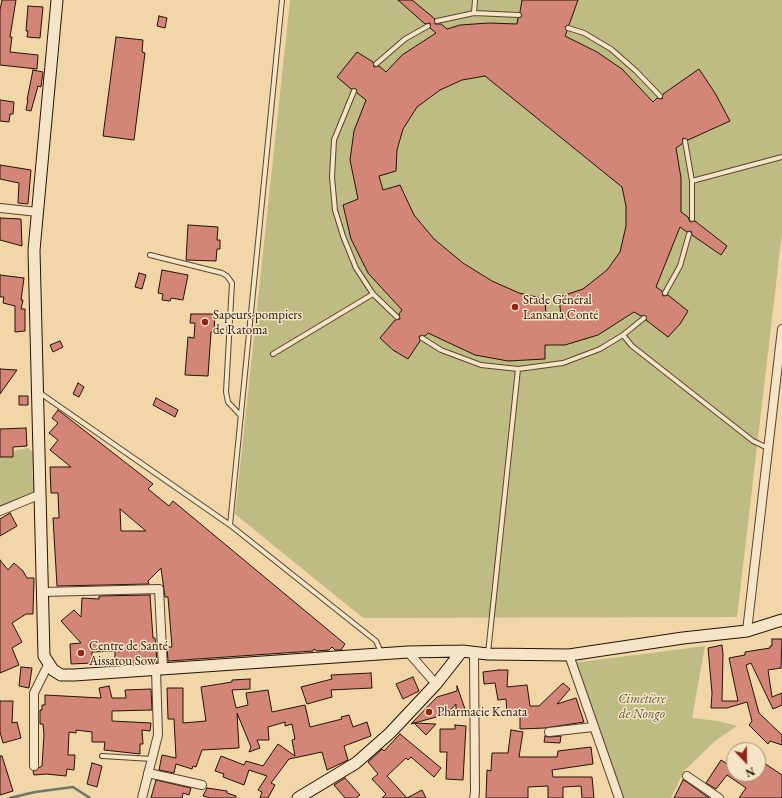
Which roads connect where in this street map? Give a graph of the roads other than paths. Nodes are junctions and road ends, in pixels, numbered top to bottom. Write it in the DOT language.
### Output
graph roads {
  1 [pos="57,0"];
  2 [pos="282,0"];
  3 [pos="475,0"];
  4 [pos="474,13"];
  5 [pos="519,15"];
  6 [pos="437,21"];
  7 [pos="428,26"];
  8 [pos="568,28"];
  9 [pos="376,64"];
  10 [pos="354,91"];
  11 [pos="660,96"];
  12 [pos="685,141"];
  13 [pos="782,157"];
  14 [pos="692,182"];
  15 [pos="0,208"];
  16 [pos="38,212"];
  17 [pos="692,219"];
  18 [pos="689,234"];
  19 [pos="150,255"];
  20 [pos="665,293"];
  21 [pos="373,294"];
  22 [pos="397,317"];
  23 [pos="644,318"];
  24 [pos="782,329"];
  25 [pos="622,335"];
  26 [pos="422,338"];
  27 [pos="273,354"];
  28 [pos="518,369"];
  29 [pos="38,392"];
  30 [pos="241,416"];
  31 [pos="768,448"];
  32 [pos="41,494"];
  33 [pos="0,511"];
  34 [pos="230,525"];
  35 [pos="43,592"];
  36 [pos="782,620"];
  37 [pos="747,631"];
  38 [pos="462,651"];
  39 [pos="408,652"];
  40 [pos="474,652"];
  41 [pos="382,654"];
  42 [pos="488,654"];
  43 [pos="568,655"];
  44 [pos="48,665"];
  45 [pos="159,670"];
  46 [pos="436,684"];
  47 [pos="592,727"];
  48 [pos="549,732"];
  49 [pos="102,756"];
  50 [pos="152,759"];
  51 [pos="34,766"];
  52 [pos="148,773"];
  53 [pos="687,776"];
  54 [pos="202,785"];
  55 [pos="142,798"];
  56 [pos="298,798"];
  57 [pos="474,798"];
  58 [pos="619,798"];
  59 [pos="719,798"];
  1 -- 16 [label="street"];
  2 -- 30 [label="lane"];
  3 -- 4 [label="lane"];
  4 -- 5 [label="lane"];
  4 -- 6 [label="lane"];
  7 -- 9 [label="lane"];
  8 -- 11 [label="lane"];
  10 -- 21 [label="lane"];
  12 -- 14 [label="lane"];
  13 -- 14 [label="lane"];
  14 -- 17 [label="lane"];
  15 -- 16 [label="street"];
  16 -- 29 [label="street"];
  18 -- 20 [label="lane"];
  19 -- 30 [label="lane"];
  21 -- 22 [label="lane"];
  21 -- 27 [label="lane"];
  23 -- 25 [label="lane"];
  24 -- 31 [label="street"];
  25 -- 28 [label="lane"];
  25 -- 31 [label="lane"];
  26 -- 28 [label="lane"];
  28 -- 42 [label="lane"];
  29 -- 32 [label="street"];
  29 -- 34 [label="lane"];
  30 -- 34 [label="lane"];
  31 -- 37 [label="street"];
  32 -- 33 [label="street"];
  32 -- 35 [label="street"];
  34 -- 41 [label="lane"];
  35 -- 44 [label="street"];
  35 -- 45 [label="street"];
  36 -- 37 [label="street"];
  37 -- 43 [label="street"];
  38 -- 39 [label="street"];
  38 -- 40 [label="street"];
  38 -- 46 [label="street"];
  39 -- 41 [label="street"];
  39 -- 46 [label="street"];
  40 -- 42 [label="street"];
  40 -- 57 [label="street"];
  41 -- 45 [label="street"];
  42 -- 43 [label="street"];
  43 -- 47 [label="street"];
  44 -- 45 [label="street"];
  44 -- 51 [label="street"];
  45 -- 50 [label="street"];
  46 -- 56 [label="street"];
  47 -- 48 [label="street"];
  47 -- 58 [label="street"];
  49 -- 50 [label="lane"];
  50 -- 52 [label="street"];
  52 -- 54 [label="street"];
  52 -- 55 [label="street"];
  53 -- 59 [label="street"];
}
